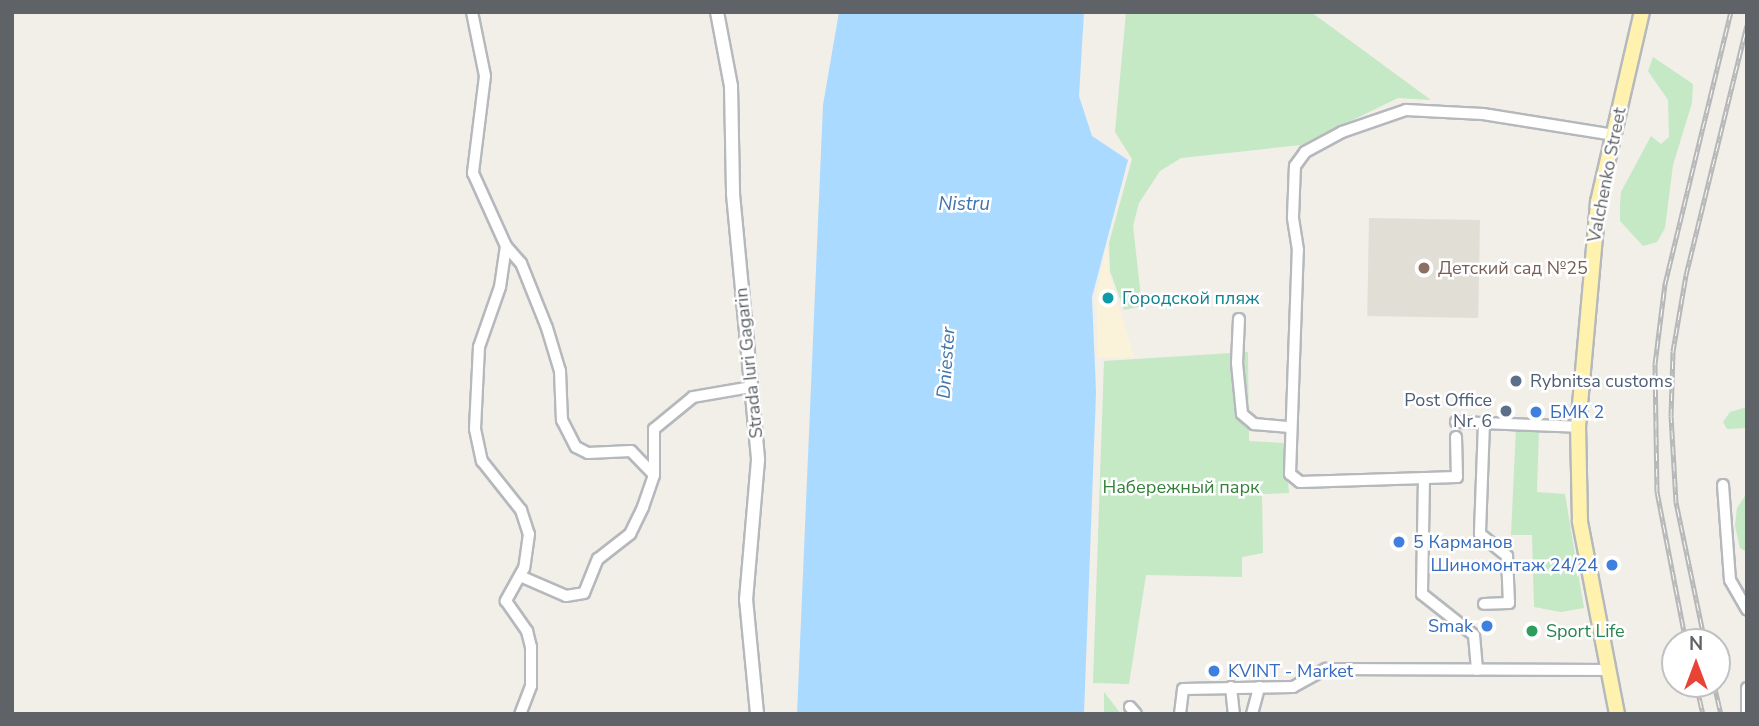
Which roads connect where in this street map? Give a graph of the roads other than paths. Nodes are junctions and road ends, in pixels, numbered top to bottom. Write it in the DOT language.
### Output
graph roads {
  1 [pos="472,12"];
  2 [pos="717,12"];
  3 [pos="1642,12"];
  4 [pos="1614,135"];
  5 [pos="506,246"];
  6 [pos="1239,319"];
  7 [pos="751,387"];
  8 [pos="1456,422"];
  9 [pos="1484,423"];
  10 [pos="1290,427"];
  11 [pos="1578,427"];
  12 [pos="1456,437"];
  13 [pos="654,475"];
  14 [pos="1424,478"];
  15 [pos="1723,485"];
  16 [pos="520,576"];
  17 [pos="1484,604"];
  18 [pos="1747,609"];
  19 [pos="1477,670"];
  20 [pos="1608,670"];
  21 [pos="1231,687"];
  22 [pos="1259,687"];
  23 [pos="1747,688"];
  24 [pos="520,714"];
  25 [pos="757,714"];
  26 [pos="1180,714"];
  27 [pos="1234,714"];
  28 [pos="1252,714"];
  29 [pos="1617,714"];
  30 [pos="1746,714"];
  1 -- 5 [label="street"];
  2 -- 7 [label="main road, Strada Iuri Gagarin"];
  3 -- 4 [label="main road, Valchenko Street"];
  4 -- 10 [label="street"];
  4 -- 11 [label="main road, Valchenko Street"];
  5 -- 13 [label="street"];
  5 -- 16 [label="street"];
  6 -- 10 [label="street"];
  7 -- 13 [label="street"];
  7 -- 25 [label="main road, Strada Iuri Gagarin"];
  8 -- 9 [label="street"];
  9 -- 11 [label="street"];
  9 -- 17 [label="street"];
  10 -- 14 [label="street"];
  11 -- 20 [label="main road, Valchenko Street"];
  12 -- 14 [label="street"];
  13 -- 16 [label="street"];
  14 -- 19 [label="street"];
  15 -- 18 [label="street"];
  16 -- 24 [label="street"];
  19 -- 20 [label="street"];
  19 -- 22 [label="street"];
  20 -- 29 [label="main road, Valchenko Street"];
  21 -- 22 [label="street"];
  21 -- 26 [label="street"];
  21 -- 27 [label="street"];
  22 -- 28 [label="street"];
  23 -- 30 [label="street"];
}
